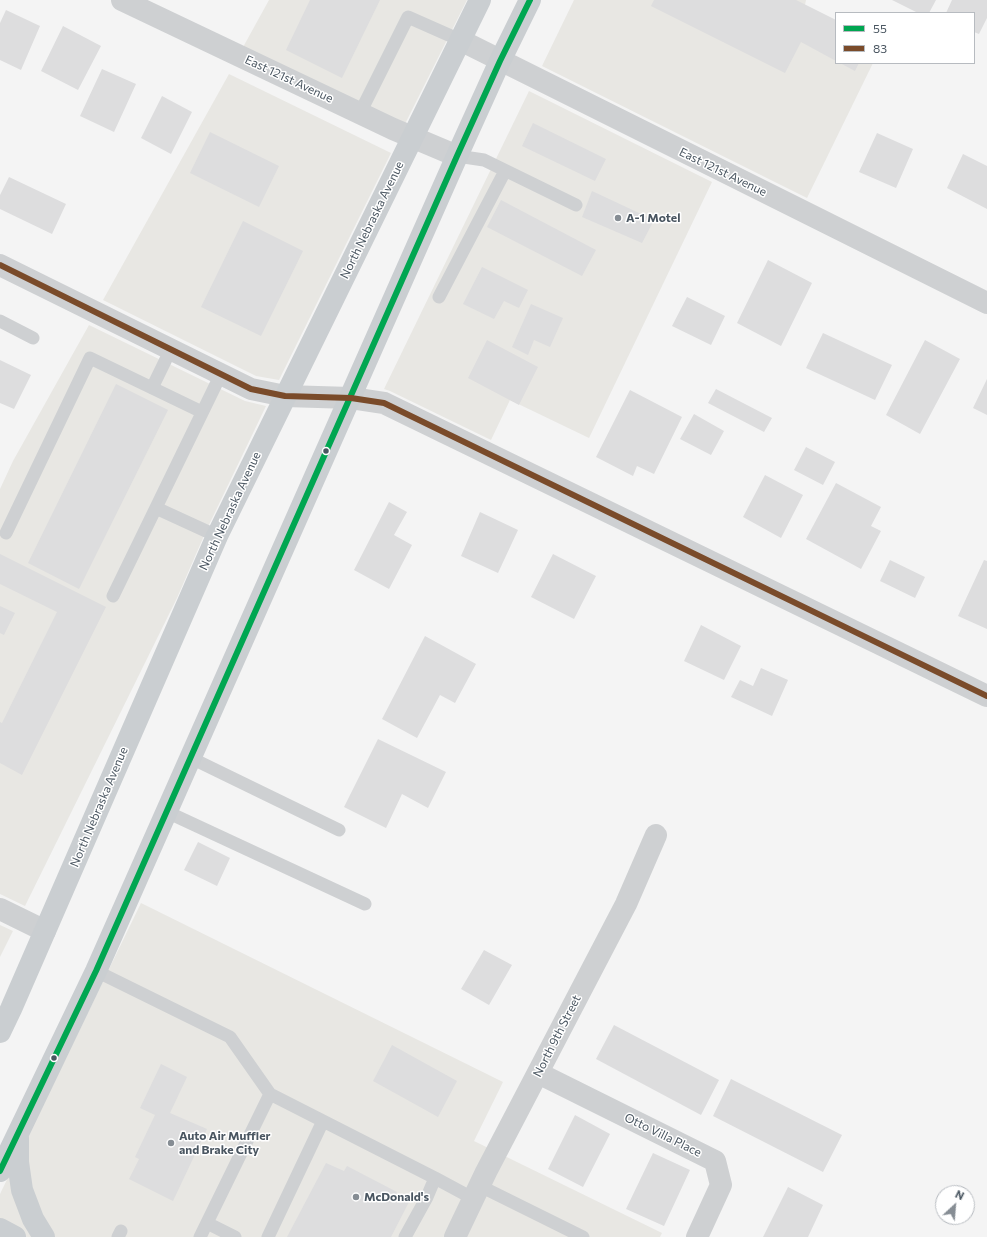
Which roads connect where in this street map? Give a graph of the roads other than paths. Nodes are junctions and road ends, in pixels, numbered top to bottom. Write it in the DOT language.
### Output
graph roads {
  1 [pos="122,0"];
  2 [pos="480,0"];
  3 [pos="530,0"];
  4 [pos="460,40"];
  5 [pos="500,61"];
  6 [pos="360,113"];
  7 [pos="412,138"];
  8 [pos="458,156"];
  9 [pos="505,171"];
  10 [pos="576,205"];
  11 [pos="0,265"];
  12 [pos="439,297"];
  13 [pos="987,303"];
  14 [pos="0,321"];
  15 [pos="33,338"];
  16 [pos="171,349"];
  17 [pos="221,374"];
  18 [pos="152,388"];
  19 [pos="285,396"];
  20 [pos="351,398"];
  21 [pos="202,412"];
  22 [pos="156,508"];
  23 [pos="6,533"];
  24 [pos="217,536"];
  25 [pos="113,596"];
  26 [pos="987,696"];
  27 [pos="191,758"];
  28 [pos="167,812"];
  29 [pos="339,830"];
  30 [pos="656,834"];
  31 [pos="365,904"];
  32 [pos="0,909"];
  33 [pos="45,931"];
  34 [pos="96,971"];
  35 [pos="0,1032"];
  36 [pos="538,1073"];
  37 [pos="270,1094"];
  38 [pos="323,1122"];
  39 [pos="18,1134"];
  40 [pos="0,1171"];
  41 [pos="435,1178"];
  42 [pos="477,1193"];
  43 [pos="207,1223"];
  44 [pos="0,1229"];
  45 [pos="15,1237"];
  46 [pos="44,1237"];
  47 [pos="200,1237"];
  48 [pos="235,1237"];
  49 [pos="268,1237"];
  50 [pos="405,1237"];
  51 [pos="455,1237"];
  52 [pos="583,1237"];
  53 [pos="697,1237"];
  1 -- 6 [label="street, East 121st Avenue"];
  2 -- 4 [label="main road, North Nebraska Avenue"];
  3 -- 5 [label="main road"];
  4 -- 5 [label="street, East 121st Avenue"];
  4 -- 6 [label="lane"];
  4 -- 7 [label="main road, North Nebraska Avenue"];
  5 -- 8 [label="main road"];
  5 -- 13 [label="street, East 121st Avenue"];
  6 -- 7 [label="street, East 121st Avenue"];
  7 -- 8 [label="street, East 121st Avenue"];
  7 -- 19 [label="main road, North Nebraska Avenue"];
  8 -- 9 [label="lane"];
  8 -- 20 [label="main road"];
  9 -- 10 [label="lane"];
  9 -- 12 [label="lane"];
  11 -- 16 [label="street"];
  14 -- 15 [label="lane"];
  16 -- 17 [label="street"];
  16 -- 18 [label="lane"];
  17 -- 19 [label="street"];
  17 -- 21 [label="lane"];
  18 -- 21 [label="lane"];
  18 -- 23 [label="lane"];
  19 -- 20 [label="street"];
  19 -- 24 [label="main road, North Nebraska Avenue"];
  20 -- 26 [label="street"];
  20 -- 27 [label="main road"];
  21 -- 22 [label="lane"];
  22 -- 24 [label="lane"];
  22 -- 25 [label="lane"];
  24 -- 33 [label="main road, North Nebraska Avenue"];
  27 -- 28 [label="main road"];
  27 -- 29 [label="lane"];
  28 -- 31 [label="lane"];
  28 -- 34 [label="main road"];
  30 -- 36 [label="street, North 9th Street"];
  32 -- 33 [label="street"];
  33 -- 35 [label="main road, North Nebraska Avenue"];
  34 -- 37 [label="lane"];
  34 -- 39 [label="main road"];
  36 -- 42 [label="street, North 9th Street"];
  36 -- 53 [label="street, Otto Villa Place"];
  37 -- 38 [label="lane"];
  37 -- 43 [label="lane"];
  38 -- 41 [label="lane"];
  38 -- 49 [label="lane"];
  39 -- 40 [label="main road"];
  39 -- 46 [label="main road"];
  41 -- 42 [label="lane"];
  41 -- 50 [label="lane"];
  42 -- 51 [label="street, North 9th Street"];
  42 -- 52 [label="lane"];
  43 -- 47 [label="lane"];
  43 -- 48 [label="lane"];
  44 -- 45 [label="main road"];
}
